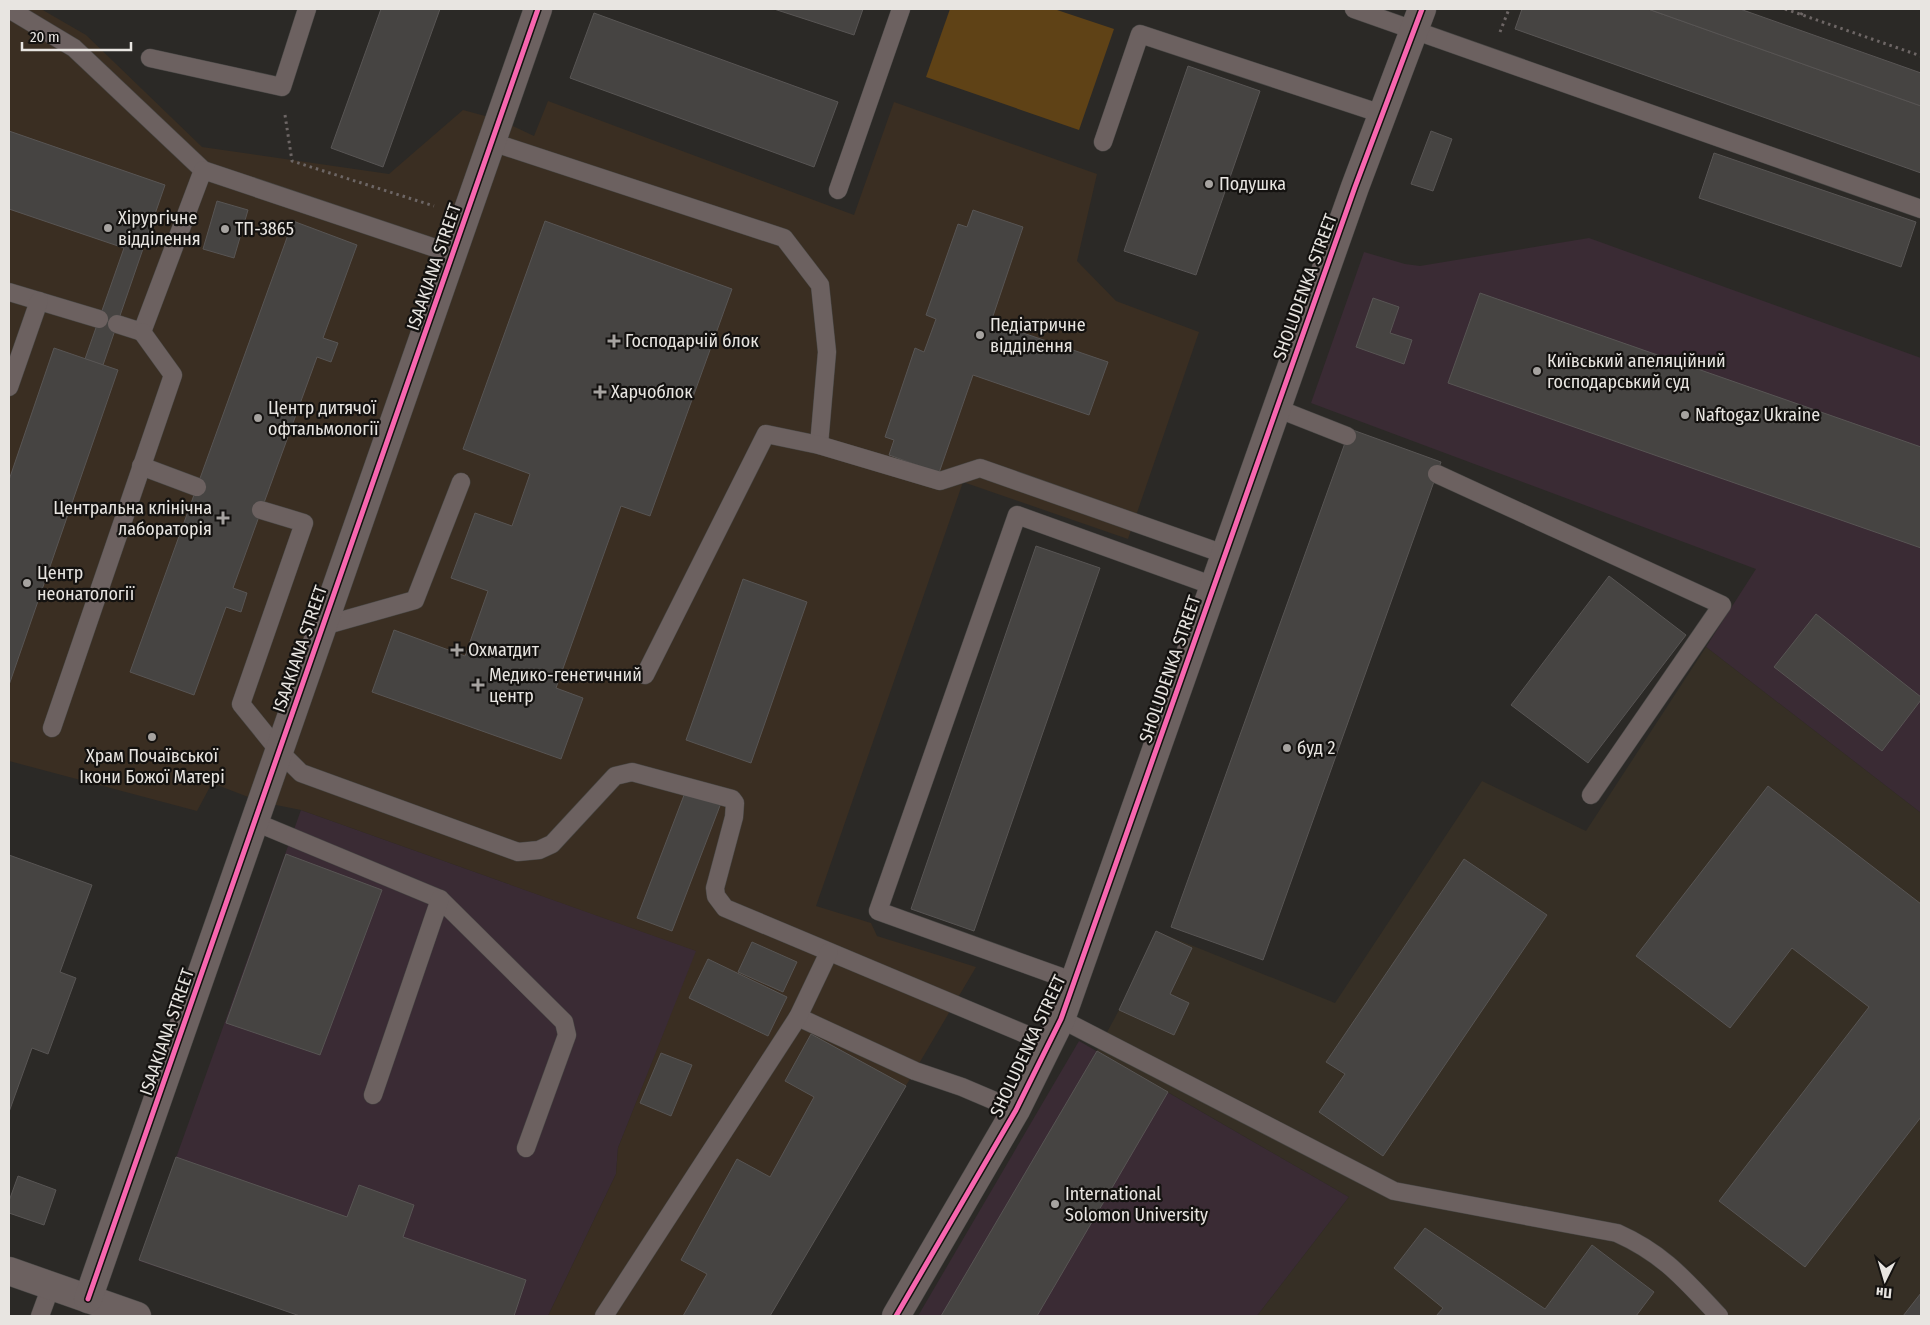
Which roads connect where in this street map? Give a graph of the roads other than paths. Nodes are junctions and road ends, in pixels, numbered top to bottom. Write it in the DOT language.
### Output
graph roads {
  1 [pos="9,9"];
  2 [pos="307,9"];
  3 [pos="538,9"];
  4 [pos="901,9"];
  5 [pos="1354,9"];
  6 [pos="1418,19"];
  7 [pos="150,58"];
  8 [pos="1382,114"];
  9 [pos="492,142"];
  10 [pos="1104,142"];
  11 [pos="203,170"];
  12 [pos="838,190"];
  13 [pos="1921,209"];
  14 [pos="453,254"];
  15 [pos="9,292"];
  16 [pos="39,301"];
  17 [pos="99,319"];
  18 [pos="117,324"];
  19 [pos="142,332"];
  20 [pos="9,386"];
  21 [pos="1276,408"];
  22 [pos="1348,436"];
  23 [pos="819,445"];
  24 [pos="141,466"];
  25 [pos="1437,474"];
  26 [pos="461,482"];
  27 [pos="197,486"];
  28 [pos="261,510"];
  29 [pos="1224,554"];
  30 [pos="1214,586"];
  31 [pos="323,626"];
  32 [pos="645,675"];
  33 [pos="52,728"];
  34 [pos="279,751"];
  35 [pos="1591,795"];
  36 [pos="255,822"];
  37 [pos="440,899"];
  38 [pos="829,952"];
  39 [pos="1075,982"];
  40 [pos="798,1016"];
  41 [pos="1061,1019"];
  42 [pos="1049,1044"];
  43 [pos="373,1095"];
  44 [pos="1016,1110"];
  45 [pos="526,1148"];
  46 [pos="9,1271"];
  47 [pos="51,1286"];
  48 [pos="88,1299"];
  49 [pos="40,1316"];
  50 [pos="137,1316"];
  51 [pos="604,1316"];
  52 [pos="896,1316"];
  53 [pos="1719,1316"];
  1 -- 11 [label="lane"];
  2 -- 7 [label="lane"];
  3 -- 9 [label="street, ISAAKIANA STREET"];
  4 -- 12 [label="lane"];
  5 -- 6 [label="lane"];
  6 -- 8 [label="street, SHOLUDENKA STREET"];
  6 -- 13 [label="lane"];
  8 -- 10 [label="lane"];
  8 -- 21 [label="street, SHOLUDENKA STREET"];
  9 -- 14 [label="street, ISAAKIANA STREET"];
  9 -- 23 [label="lane"];
  11 -- 14 [label="lane"];
  11 -- 19 [label="lane"];
  14 -- 31 [label="street, ISAAKIANA STREET"];
  15 -- 16 [label="lane"];
  16 -- 17 [label="lane"];
  16 -- 20 [label="lane"];
  18 -- 19 [label="lane"];
  19 -- 24 [label="lane"];
  21 -- 22 [label="lane"];
  21 -- 29 [label="street, SHOLUDENKA STREET"];
  23 -- 29 [label="lane"];
  23 -- 32 [label="lane"];
  24 -- 27 [label="lane"];
  24 -- 33 [label="lane"];
  25 -- 35 [label="lane"];
  26 -- 31 [label="lane"];
  28 -- 34 [label="lane"];
  29 -- 30 [label="street, SHOLUDENKA STREET"];
  30 -- 39 [label="street, SHOLUDENKA STREET"];
  30 -- 39 [label="lane"];
  31 -- 34 [label="street, ISAAKIANA STREET"];
  34 -- 36 [label="street, ISAAKIANA STREET"];
  34 -- 38 [label="lane"];
  36 -- 37 [label="lane"];
  36 -- 48 [label="street, ISAAKIANA STREET"];
  37 -- 43 [label="lane"];
  37 -- 45 [label="lane"];
  38 -- 40 [label="lane"];
  38 -- 42 [label="lane"];
  39 -- 41 [label="street, SHOLUDENKA STREET"];
  40 -- 44 [label="lane"];
  40 -- 51 [label="lane"];
  41 -- 42 [label="street, SHOLUDENKA STREET"];
  41 -- 53 [label="lane"];
  42 -- 44 [label="street, SHOLUDENKA STREET"];
  44 -- 52 [label="street, SHOLUDENKA STREET"];
  46 -- 47 [label="street"];
  47 -- 48 [label="street"];
  47 -- 49 [label="lane"];
  48 -- 50 [label="street"];
}
